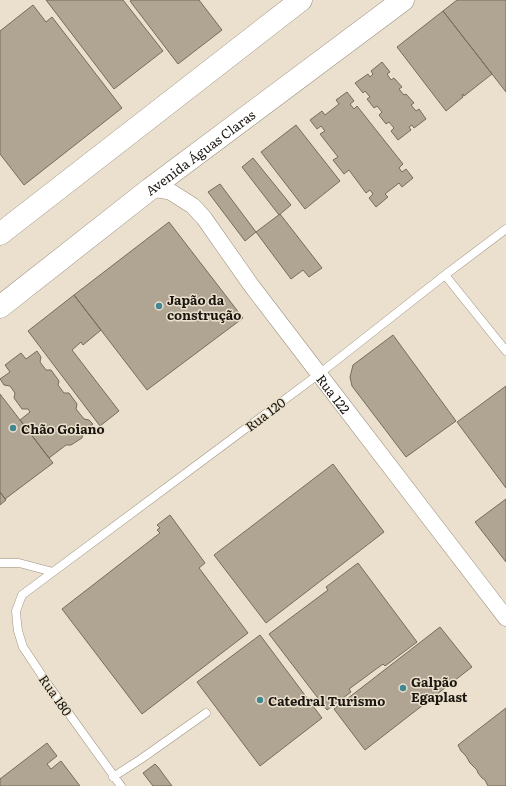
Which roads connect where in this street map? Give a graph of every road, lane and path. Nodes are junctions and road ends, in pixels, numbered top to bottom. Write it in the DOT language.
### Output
graph roads {
  1 [pos="301,0"];
  2 [pos="403,0"];
  3 [pos="150,189"];
  4 [pos="506,229"];
  5 [pos="0,234"];
  6 [pos="445,275"];
  7 [pos="0,307"];
  8 [pos="506,351"];
  9 [pos="318,374"];
  10 [pos="0,563"];
  11 [pos="53,572"];
  12 [pos="22,595"];
  13 [pos="506,618"];
  14 [pos="206,713"];
  15 [pos="113,777"];
  16 [pos="121,786"];
  1 -- 5 [label="main road"];
  2 -- 3 [label="main road, Avenida Águas Claras"];
  3 -- 7 [label="main road, Avenida Águas Claras"];
  3 -- 9 [label="street, Rua 122"];
  4 -- 6 [label="lane, Rua 120"];
  6 -- 8 [label="lane"];
  6 -- 9 [label="lane, Rua 120"];
  9 -- 11 [label="lane, Rua 120"];
  9 -- 13 [label="street, Rua 122"];
  10 -- 11 [label="lane"];
  11 -- 12 [label="lane, Rua 120"];
  12 -- 15 [label="lane, Rua 180"];
  14 -- 15 [label="lane"];
  15 -- 16 [label="lane, Rua 180"];
}
